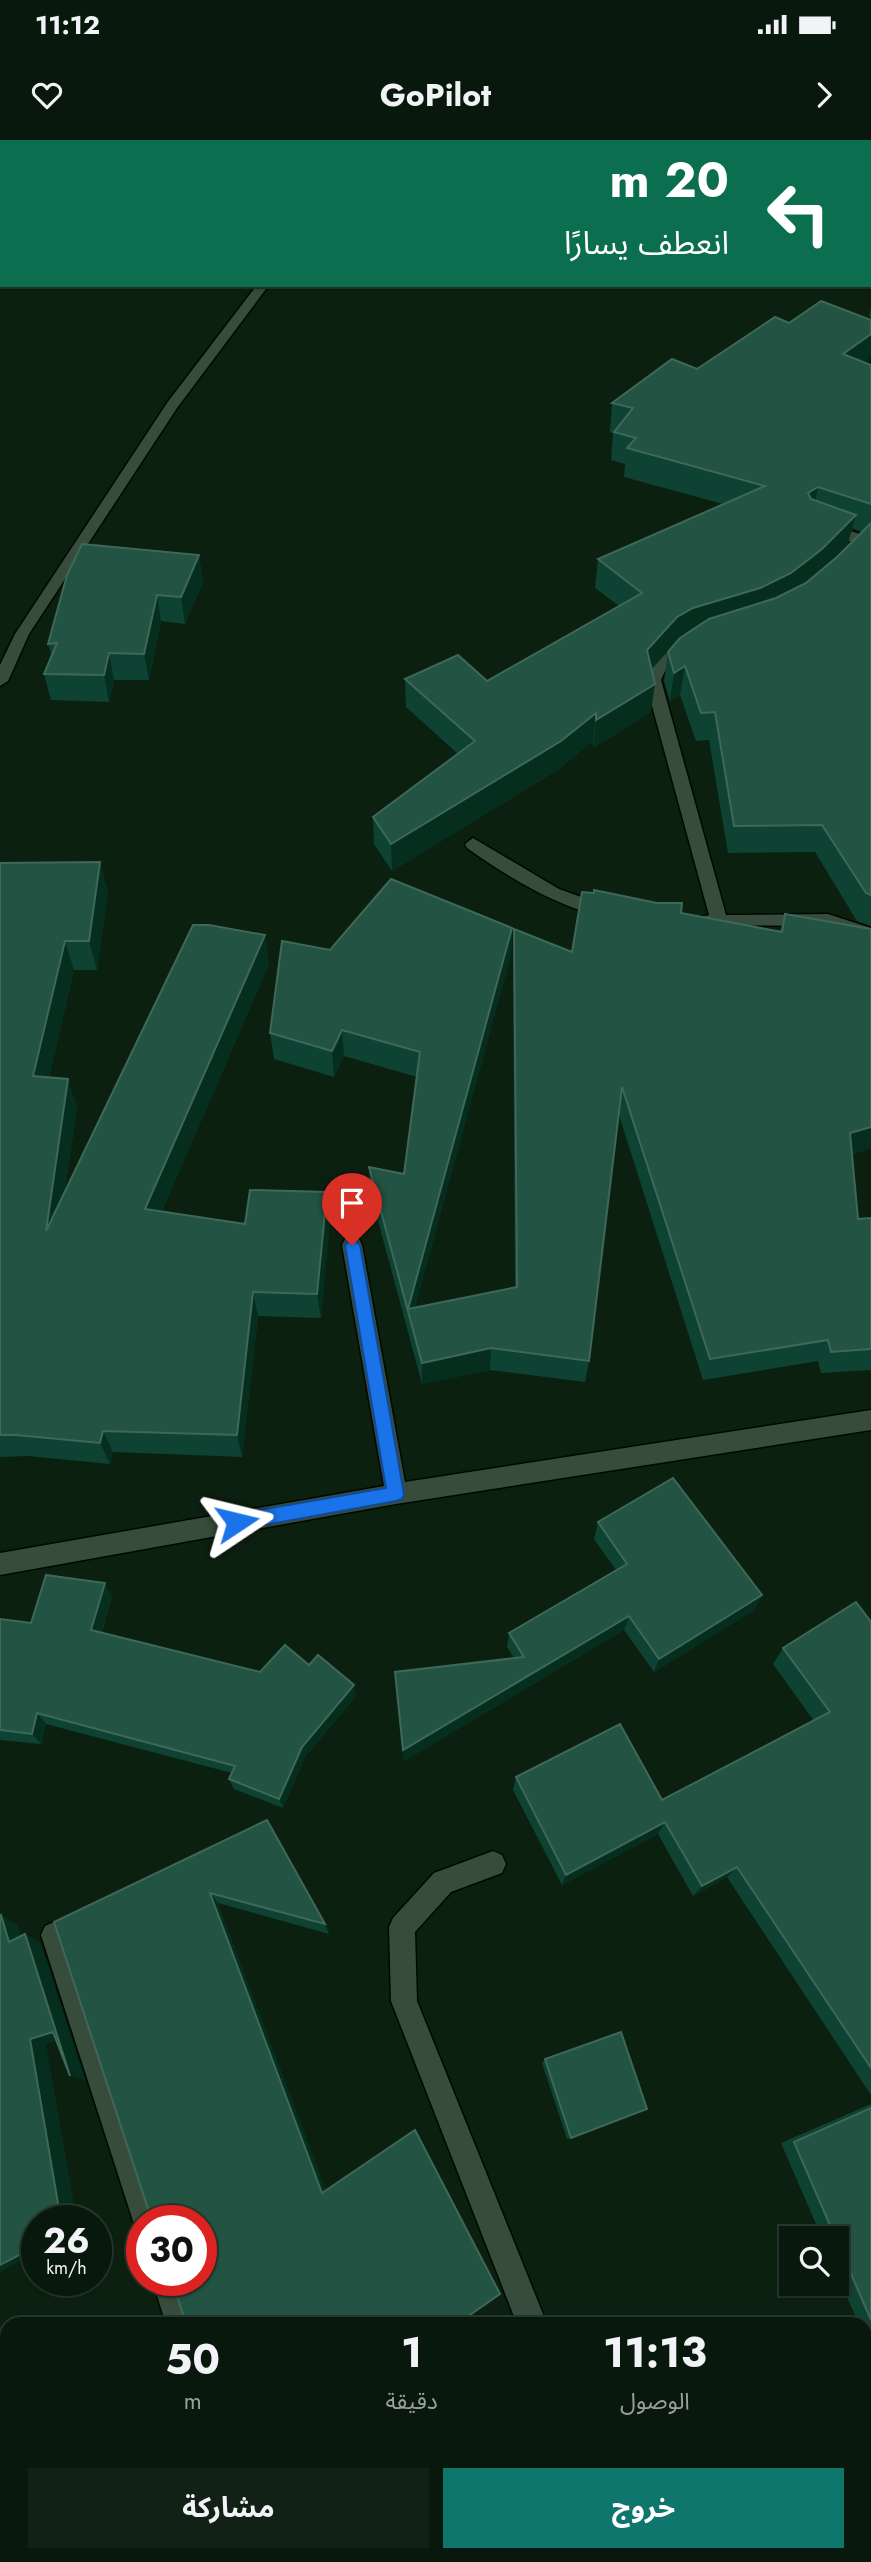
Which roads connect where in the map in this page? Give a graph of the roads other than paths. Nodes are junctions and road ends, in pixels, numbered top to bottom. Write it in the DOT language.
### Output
graph roads {
  1 [pos="261,287"];
  2 [pos="811,522"];
  3 [pos="862,544"];
  4 [pos="703,637"];
  5 [pos="0,681"];
  6 [pos="473,844"];
  7 [pos="628,916"];
  8 [pos="692,921"];
  9 [pos="719,921"];
  10 [pos="871,934"];
  11 [pos="352,1245"];
  12 [pos="871,1420"];
  13 [pos="396,1494"];
  14 [pos="0,1564"];
  15 [pos="493,1864"];
  16 [pos="54,1935"];
  17 [pos="142,2205"];
  18 [pos="171,2296"];
  19 [pos="179,2317"];
  20 [pos="529,2317"];
  1 -- 5 [label="street"];
  2 -- 3 [label="street"];
  4 -- 9 [label="street"];
  6 -- 7 [label="street"];
  8 -- 9 [label="street"];
  9 -- 10 [label="street"];
  11 -- 13 [label="street"];
  12 -- 13 [label="street"];
  13 -- 14 [label="street"];
  15 -- 20 [label="street"];
  16 -- 17 [label="street"];
  18 -- 19 [label="street"];
}
